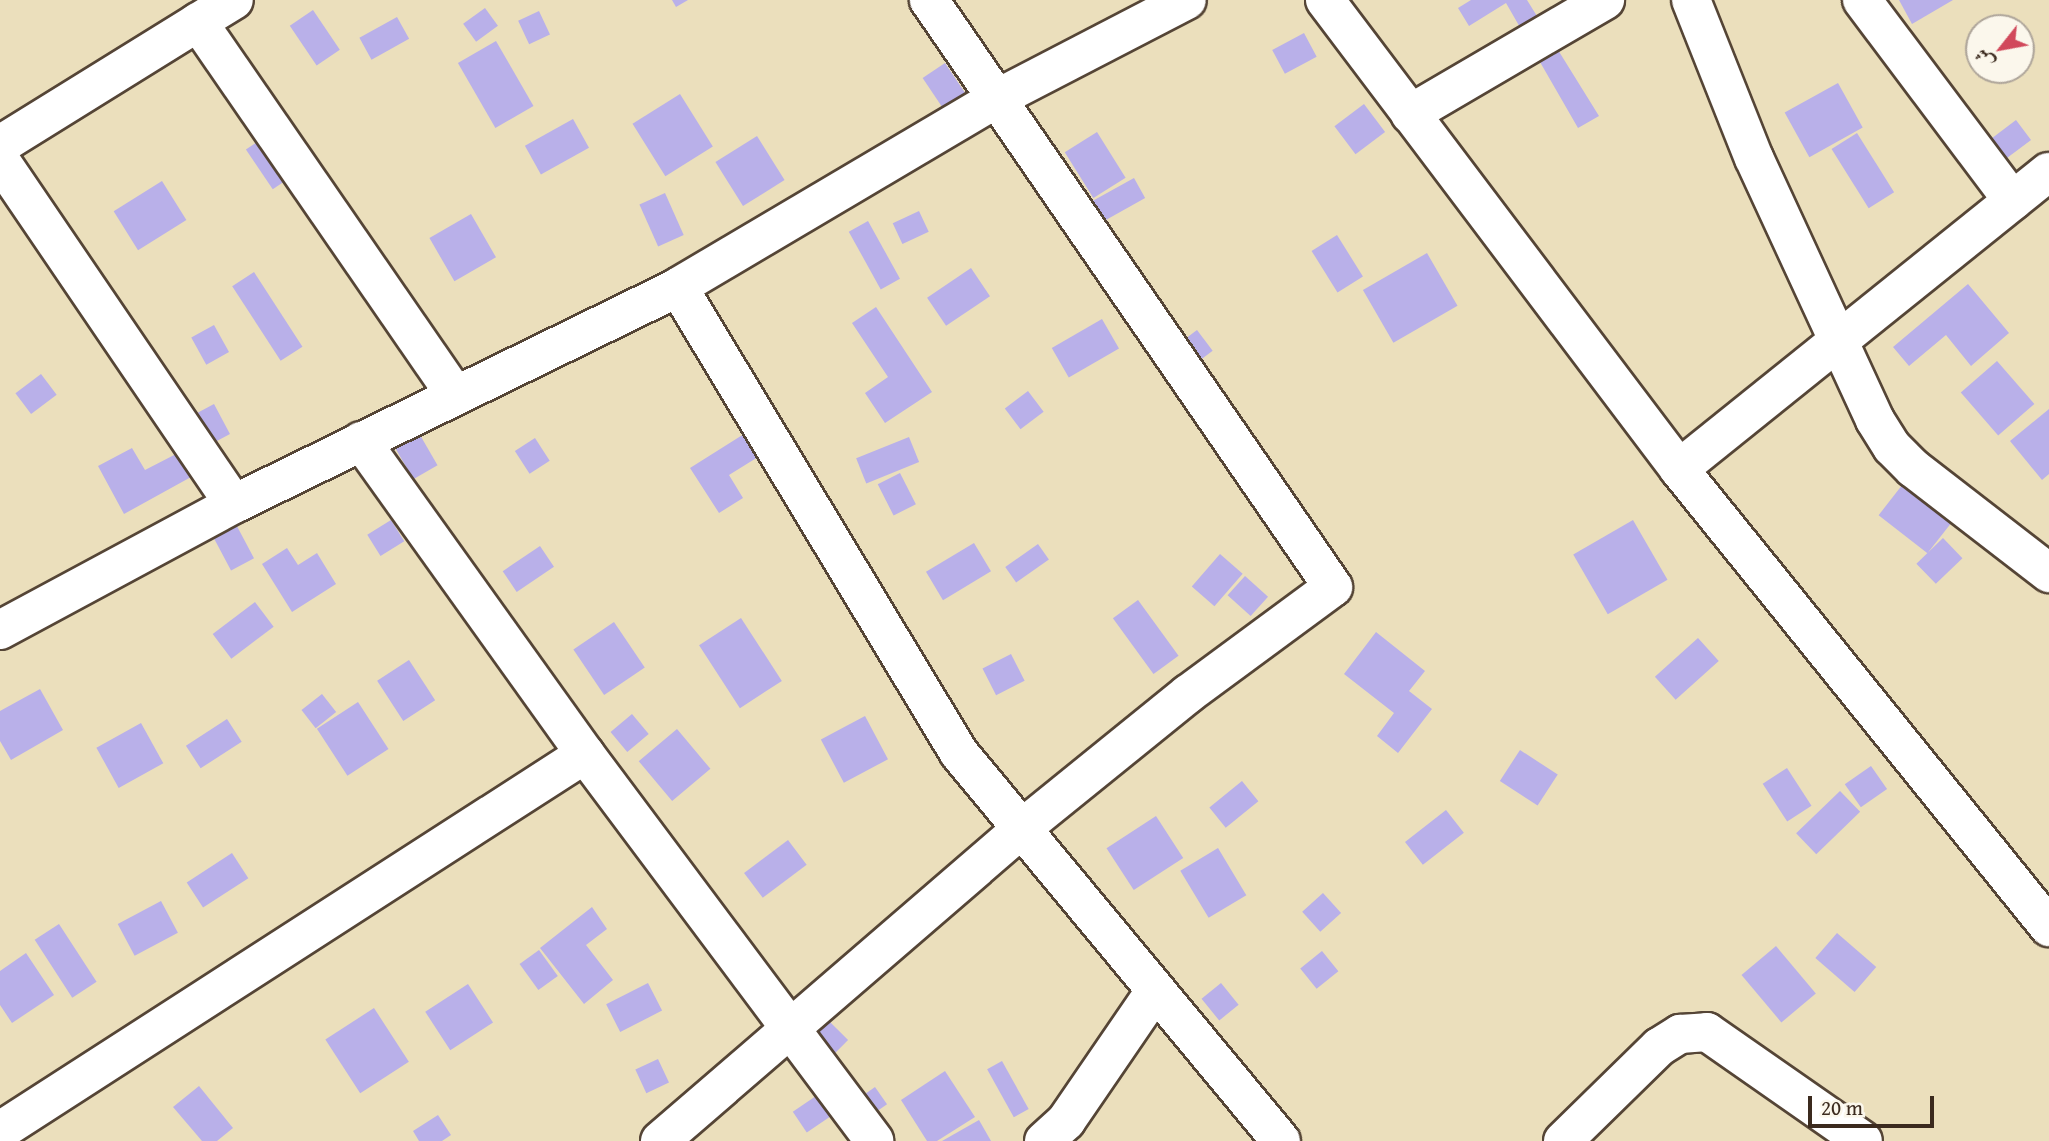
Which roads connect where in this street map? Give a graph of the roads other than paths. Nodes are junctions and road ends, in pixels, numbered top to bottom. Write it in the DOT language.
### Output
graph roads {
  1 [pos="234,0"];
  2 [pos="929,0"];
  3 [pos="1187,0"];
  4 [pos="1325,0"];
  5 [pos="1605,0"];
  6 [pos="1691,0"];
  7 [pos="1862,0"];
  8 [pos="198,22"];
  9 [pos="994,100"];
  10 [pos="1410,114"];
  11 [pos="0,145"];
  12 [pos="0,160"];
  13 [pos="2049,172"];
  14 [pos="2013,201"];
  15 [pos="678,287"];
  16 [pos="1838,346"];
  17 [pos="455,394"];
  18 [pos="361,441"];
  19 [pos="1679,469"];
  20 [pos="234,504"];
  21 [pos="2049,573"];
  22 [pos="0,631"];
  23 [pos="585,754"];
  24 [pos="1020,830"];
  25 [pos="2049,927"];
  26 [pos="1155,992"];
  27 [pos="793,1030"];
  28 [pos="0,1131"];
  29 [pos="660,1141"];
  30 [pos="874,1141"];
  31 [pos="1044,1141"];
  32 [pos="1281,1141"];
  33 [pos="1563,1141"];
  34 [pos="1863,1141"];
  1 -- 8 [label="street"];
  2 -- 9 [label="street"];
  3 -- 9 [label="street"];
  4 -- 10 [label="street"];
  5 -- 10 [label="street"];
  6 -- 16 [label="street"];
  7 -- 14 [label="street"];
  8 -- 11 [label="street"];
  8 -- 17 [label="street"];
  9 -- 15 [label="street"];
  9 -- 24 [label="street"];
  10 -- 19 [label="street"];
  12 -- 20 [label="street"];
  13 -- 14 [label="street"];
  14 -- 16 [label="street"];
  15 -- 17 [label="street"];
  15 -- 24 [label="street"];
  16 -- 19 [label="street"];
  16 -- 21 [label="street"];
  17 -- 18 [label="street"];
  18 -- 20 [label="street"];
  18 -- 23 [label="street"];
  19 -- 25 [label="street"];
  20 -- 22 [label="street"];
  23 -- 27 [label="street"];
  23 -- 28 [label="street"];
  24 -- 26 [label="street"];
  24 -- 27 [label="street"];
  26 -- 31 [label="street"];
  26 -- 32 [label="street"];
  27 -- 29 [label="street"];
  27 -- 30 [label="street"];
  33 -- 34 [label="street"];
}
